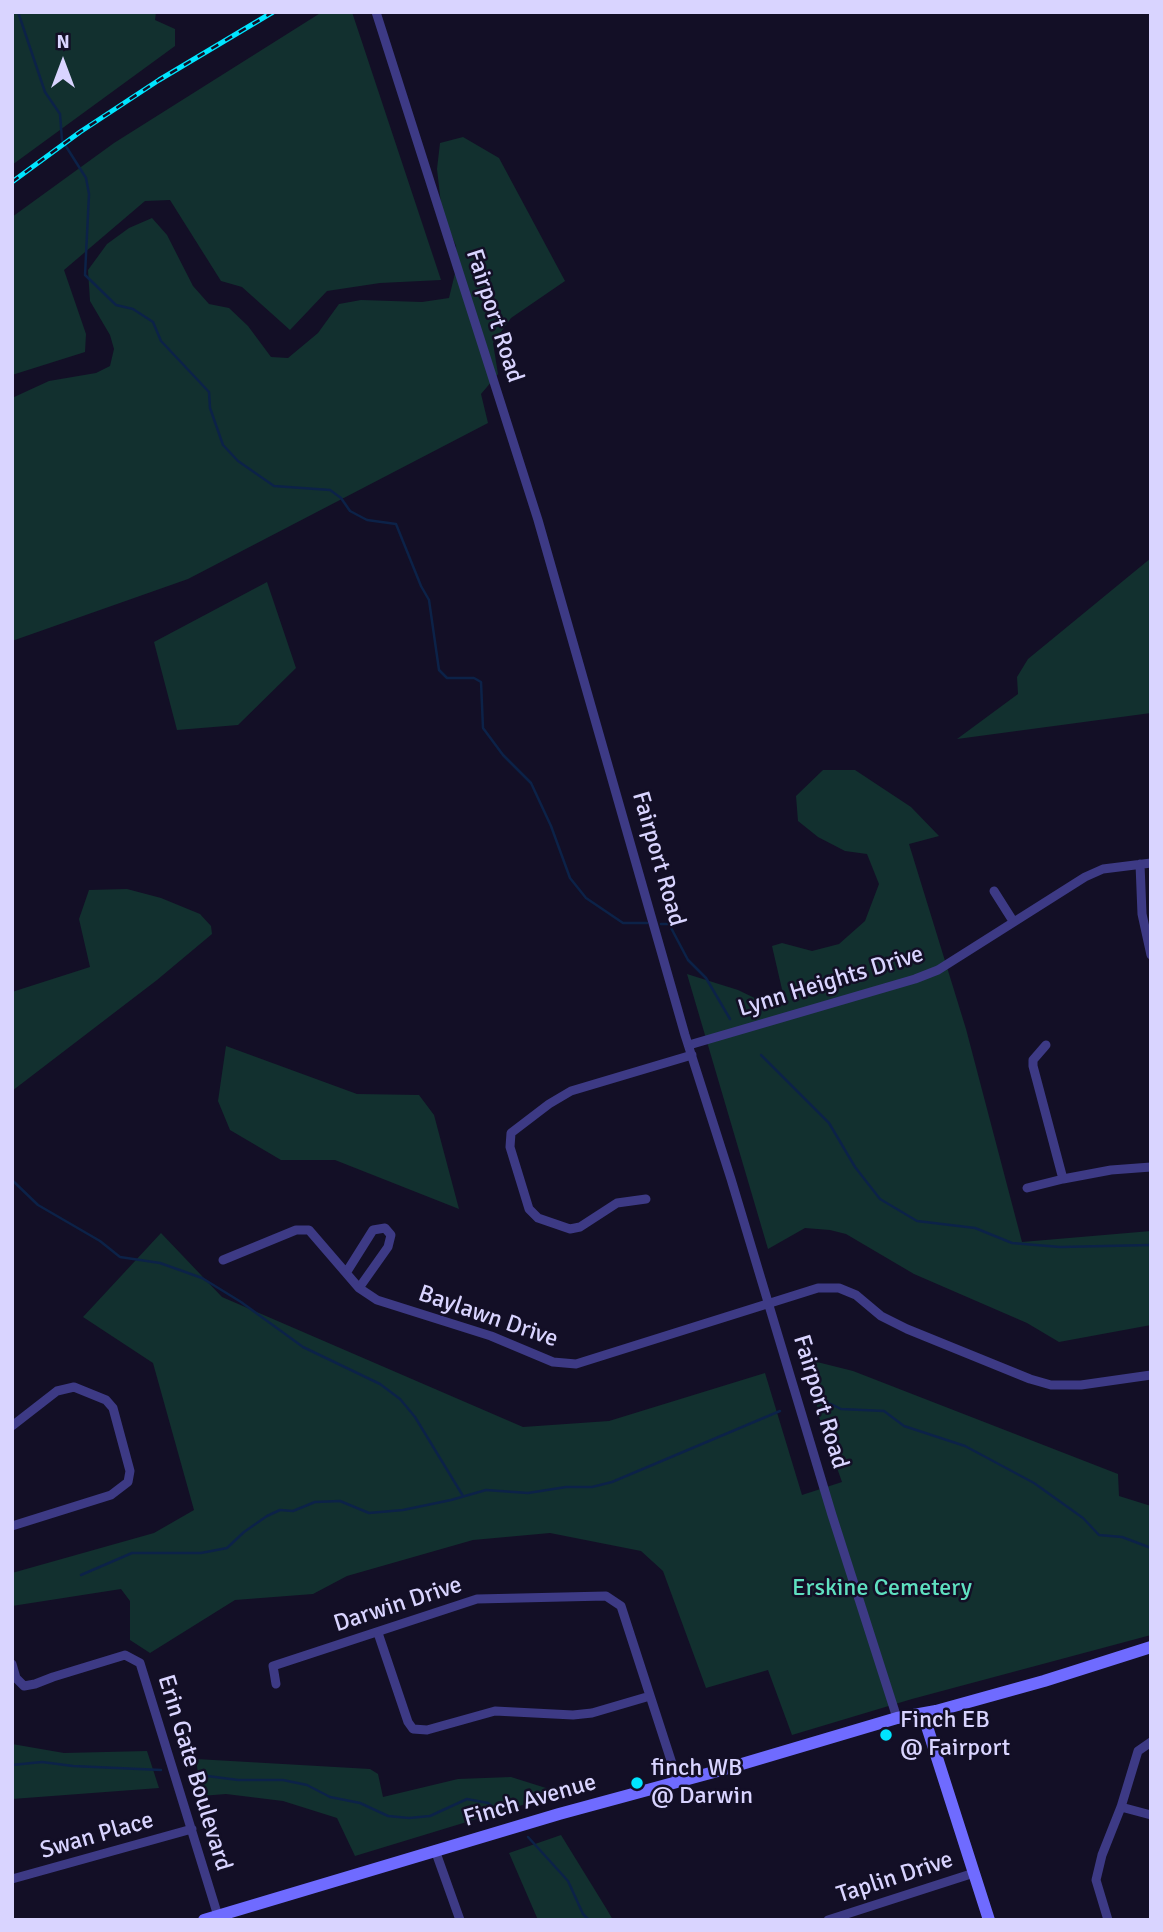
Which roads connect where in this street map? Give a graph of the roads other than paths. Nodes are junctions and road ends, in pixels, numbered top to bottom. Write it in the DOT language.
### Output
graph roads {
  1 [pos="376,12"];
  2 [pos="1151,863"];
  3 [pos="1140,864"];
  4 [pos="994,891"];
  5 [pos="1013,921"];
  6 [pos="1151,955"];
  7 [pos="689,1045"];
  8 [pos="1046,1045"];
  9 [pos="692,1055"];
  10 [pos="1151,1167"];
  11 [pos="1063,1179"];
  12 [pos="1027,1188"];
  13 [pos="646,1199"];
  14 [pos="223,1260"];
  15 [pos="346,1273"];
  16 [pos="359,1288"];
  17 [pos="768,1304"];
  18 [pos="1151,1375"];
  19 [pos="12,1426"];
  20 [pos="12,1526"];
  21 [pos="378,1633"];
  22 [pos="1151,1647"];
  23 [pos="12,1664"];
  24 [pos="276,1684"];
  25 [pos="650,1696"];
  26 [pos="923,1714"];
  27 [pos="897,1718"];
  28 [pos="1151,1742"];
  29 [pos="677,1782"];
  30 [pos="1121,1807"];
  31 [pos="1151,1815"];
  32 [pos="192,1829"];
  33 [pos="435,1850"];
  34 [pos="974,1873"];
  35 [pos="12,1879"];
  36 [pos="218,1916"];
  37 [pos="204,1920"];
  38 [pos="460,1920"];
  39 [pos="828,1920"];
  40 [pos="989,1920"];
  41 [pos="1108,1920"];
  1 -- 7 [label="street, Fairport Road"];
  2 -- 3 [label="street, Lynn Heights Drive"];
  3 -- 5 [label="street, Lynn Heights Drive"];
  3 -- 6 [label="street"];
  4 -- 5 [label="street"];
  5 -- 7 [label="street, Lynn Heights Drive"];
  7 -- 9 [label="street, Fairport Road"];
  8 -- 11 [label="street"];
  9 -- 13 [label="street"];
  9 -- 17 [label="street, Fairport Road"];
  10 -- 11 [label="street"];
  11 -- 12 [label="street"];
  14 -- 15 [label="street, Baylawn Drive"];
  15 -- 16 [label="street, Baylawn Drive"];
  15 -- 16 [label="street"];
  16 -- 17 [label="street, Baylawn Drive"];
  17 -- 18 [label="street, Baylawn Drive"];
  17 -- 27 [label="street, Fairport Road"];
  19 -- 20 [label="street"];
  21 -- 24 [label="street, Darwin Drive"];
  21 -- 25 [label="street"];
  21 -- 25 [label="street, Darwin Drive"];
  22 -- 26 [label="main road, Finch Avenue"];
  23 -- 32 [label="street, Erin Gate Boulevard"];
  25 -- 29 [label="street, Darwin Drive"];
  26 -- 27 [label="main road, Finch Avenue"];
  26 -- 34 [label="main road"];
  27 -- 29 [label="main road, Finch Avenue"];
  28 -- 30 [label="street"];
  29 -- 33 [label="main road, Finch Avenue"];
  30 -- 31 [label="street"];
  30 -- 41 [label="street"];
  32 -- 35 [label="street, Swan Place"];
  32 -- 36 [label="street, Erin Gate Boulevard"];
  33 -- 36 [label="main road, Finch Avenue"];
  33 -- 38 [label="street"];
  34 -- 39 [label="street, Taplin Drive"];
  34 -- 40 [label="main road"];
  36 -- 37 [label="main road, Finch Avenue"];
}
